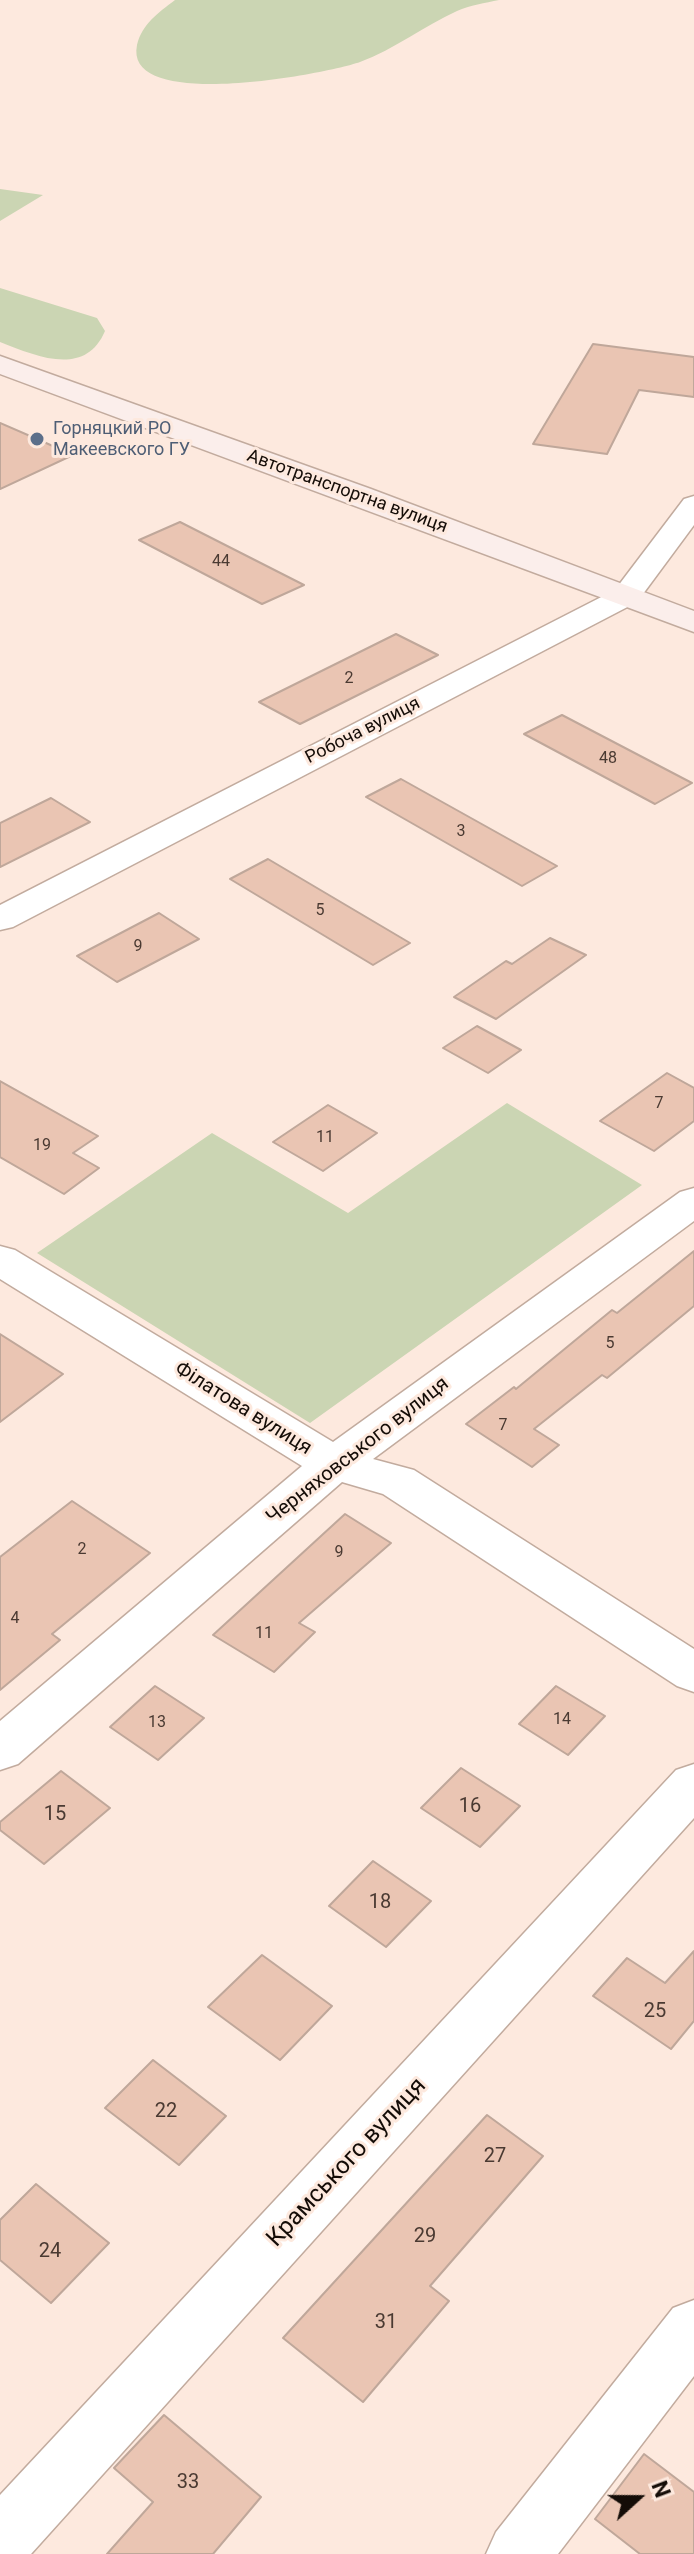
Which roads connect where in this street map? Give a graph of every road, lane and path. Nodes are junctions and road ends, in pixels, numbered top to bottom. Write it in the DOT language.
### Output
graph roads {
  1 [pos="0,364"];
  2 [pos="694,505"];
  3 [pos="626,596"];
  4 [pos="694,622"];
  5 [pos="0,919"];
  6 [pos="694,1201"];
  7 [pos="3,1266"];
  8 [pos="334,1464"];
  9 [pos="694,1673"];
  10 [pos="0,1750"];
  11 [pos="694,1784"];
  12 [pos="694,2328"];
  13 [pos="0,2541"];
  14 [pos="518,2554"];
  1 -- 3 [label="main road, Автотранспортна вулиця"];
  2 -- 3 [label="street, Робоча вулиця"];
  3 -- 4 [label="main road, Автотранспортна вулиця"];
  3 -- 5 [label="street, Робоча вулиця"];
  6 -- 8 [label="street, Черняховського вулиця"];
  7 -- 8 [label="street, Філатова вулиця"];
  8 -- 9 [label="street, Філатова вулиця"];
  8 -- 10 [label="street, Черняховського вулиця"];
  11 -- 13 [label="street, Крамського вулиця"];
  12 -- 14 [label="street"];
}
